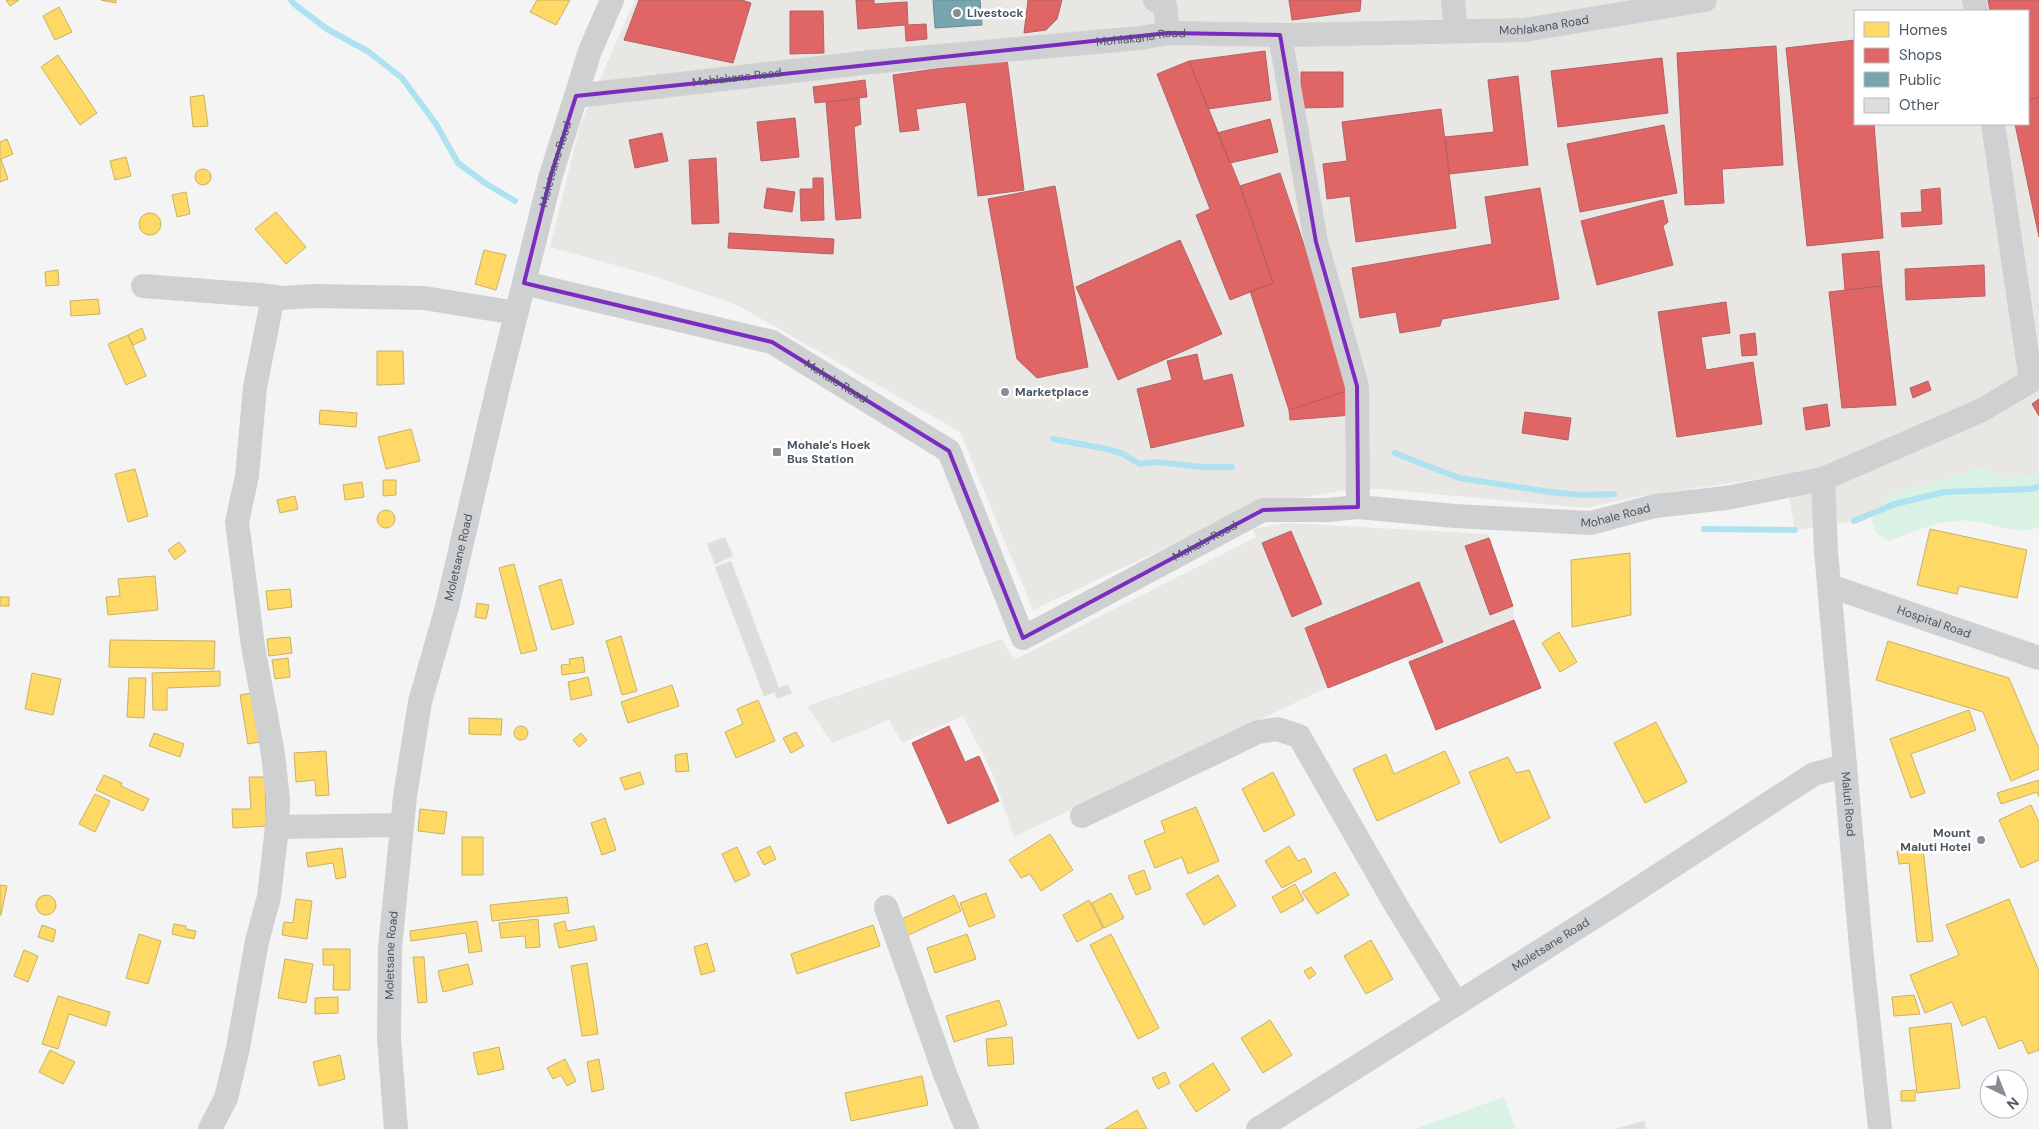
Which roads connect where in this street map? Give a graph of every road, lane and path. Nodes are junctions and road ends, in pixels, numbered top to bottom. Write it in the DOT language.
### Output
graph roads {
  1 [pos="612,0"];
  2 [pos="1155,0"];
  3 [pos="1453,0"];
  4 [pos="1705,0"];
  5 [pos="1456,31"];
  6 [pos="1168,33"];
  7 [pos="1280,35"];
  8 [pos="576,96"];
  9 [pos="1993,125"];
  10 [pos="524,283"];
  11 [pos="143,286"];
  12 [pos="273,297"];
  13 [pos="516,313"];
  14 [pos="2035,379"];
  15 [pos="1823,479"];
  16 [pos="1358,507"];
  17 [pos="1830,586"];
  18 [pos="2039,658"];
  19 [pos="1845,766"];
  20 [pos="1082,816"];
  21 [pos="402,826"];
  22 [pos="277,827"];
  23 [pos="886,907"];
  24 [pos="1457,1004"];
  25 [pos="210,1129"];
  26 [pos="396,1129"];
  27 [pos="967,1129"];
  28 [pos="1258,1129"];
  29 [pos="1880,1129"];
  1 -- 8 [label="street, Moletsane Road"];
  2 -- 6 [label="street"];
  3 -- 5 [label="street"];
  4 -- 5 [label="street, Mohlakana Road"];
  5 -- 7 [label="street, Mohlakana Road"];
  6 -- 7 [label="street, Mohlakana Road"];
  6 -- 8 [label="street, Mohlakana Road"];
  7 -- 16 [label="street"];
  8 -- 10 [label="street, Moletsane Road"];
  9 -- 14 [label="street"];
  10 -- 13 [label="street, Moletsane Road"];
  10 -- 16 [label="street, Mohale Road"];
  11 -- 12 [label="street"];
  12 -- 13 [label="street"];
  12 -- 22 [label="street"];
  13 -- 21 [label="street, Moletsane Road"];
  14 -- 15 [label="street, Mohale Road"];
  15 -- 16 [label="street, Mohale Road"];
  15 -- 17 [label="street, Maluti Road"];
  17 -- 18 [label="street, Hospital Road"];
  17 -- 19 [label="street, Maluti Road"];
  19 -- 24 [label="street, Moletsane Road"];
  19 -- 29 [label="street, Maluti Road"];
  20 -- 24 [label="street"];
  21 -- 22 [label="street"];
  21 -- 26 [label="street, Moletsane Road"];
  22 -- 25 [label="street"];
  23 -- 27 [label="street"];
  24 -- 28 [label="street, Moletsane Road"];
}
